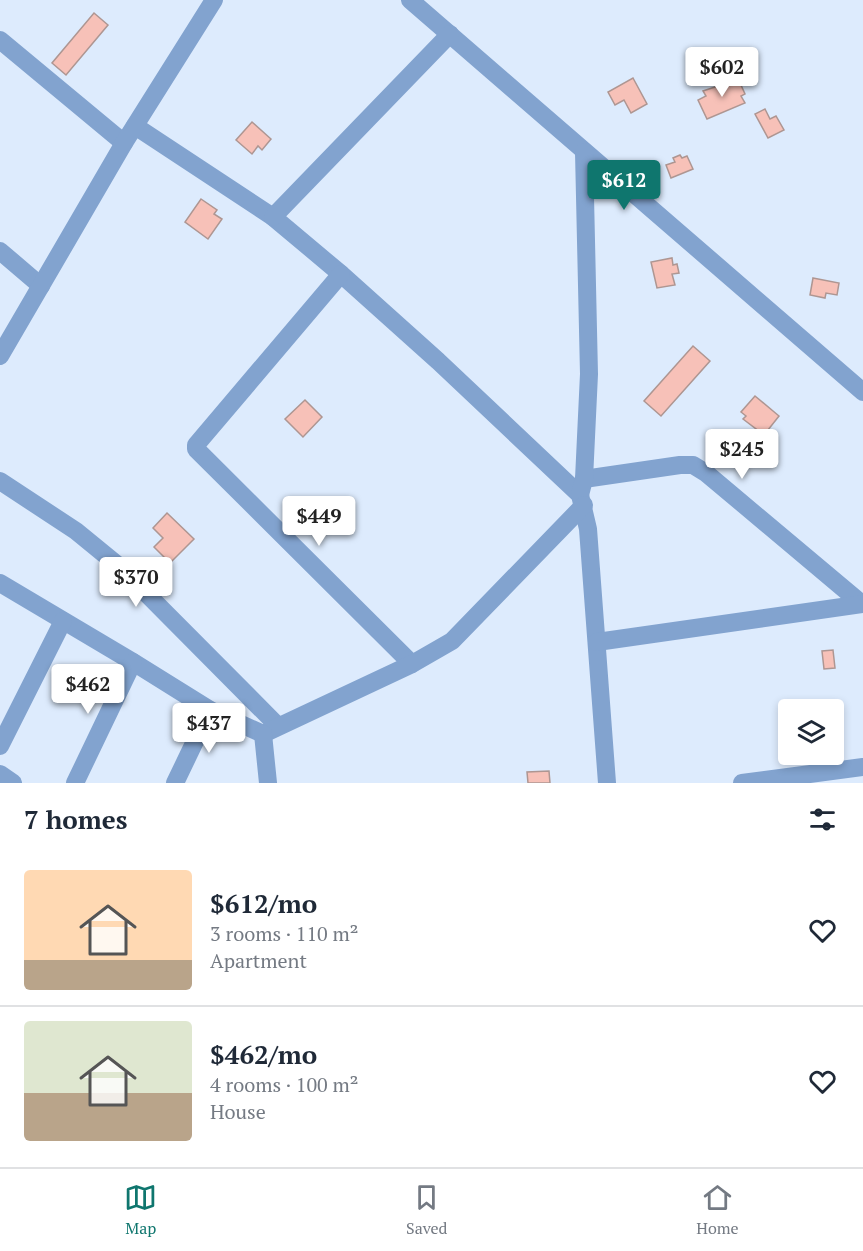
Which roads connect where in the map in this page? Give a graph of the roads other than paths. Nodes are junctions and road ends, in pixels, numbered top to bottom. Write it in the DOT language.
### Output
graph roads {
  1 [pos="214,0"];
  2 [pos="411,0"];
  3 [pos="450,34"];
  4 [pos="0,40"];
  5 [pos="135,126"];
  6 [pos="124,143"];
  7 [pos="584,152"];
  8 [pos="273,217"];
  9 [pos="0,251"];
  10 [pos="341,274"];
  11 [pos="41,286"];
  12 [pos="0,356"];
  13 [pos="863,392"];
  14 [pos="0,481"];
  15 [pos="583,493"];
  16 [pos="0,583"];
  17 [pos="862,604"];
  18 [pos="63,621"];
  19 [pos="597,642"];
  20 [pos="133,662"];
  21 [pos="412,664"];
  22 [pos="210,710"];
  23 [pos="270,730"];
  24 [pos="0,746"];
  25 [pos="863,766"];
  26 [pos="0,774"];
  27 [pos="13,783"];
  28 [pos="75,783"];
  29 [pos="175,783"];
  30 [pos="268,783"];
  31 [pos="607,783"];
  32 [pos="742,783"];
  1 -- 5 [label="street"];
  2 -- 3 [label="street"];
  3 -- 7 [label="street"];
  3 -- 8 [label="street"];
  4 -- 6 [label="street"];
  5 -- 6 [label="street"];
  5 -- 8 [label="street"];
  6 -- 11 [label="street"];
  7 -- 13 [label="street"];
  7 -- 15 [label="street"];
  8 -- 10 [label="street"];
  9 -- 11 [label="street"];
  10 -- 15 [label="street"];
  10 -- 21 [label="street"];
  11 -- 12 [label="street"];
  14 -- 23 [label="street"];
  15 -- 17 [label="street"];
  15 -- 19 [label="street"];
  15 -- 21 [label="street"];
  16 -- 18 [label="street"];
  17 -- 19 [label="street"];
  18 -- 20 [label="street"];
  18 -- 24 [label="street"];
  19 -- 31 [label="street"];
  20 -- 22 [label="street"];
  20 -- 28 [label="street"];
  21 -- 23 [label="street"];
  22 -- 23 [label="street"];
  22 -- 29 [label="street"];
  23 -- 30 [label="street"];
  25 -- 32 [label="street"];
  26 -- 27 [label="street"];
}
